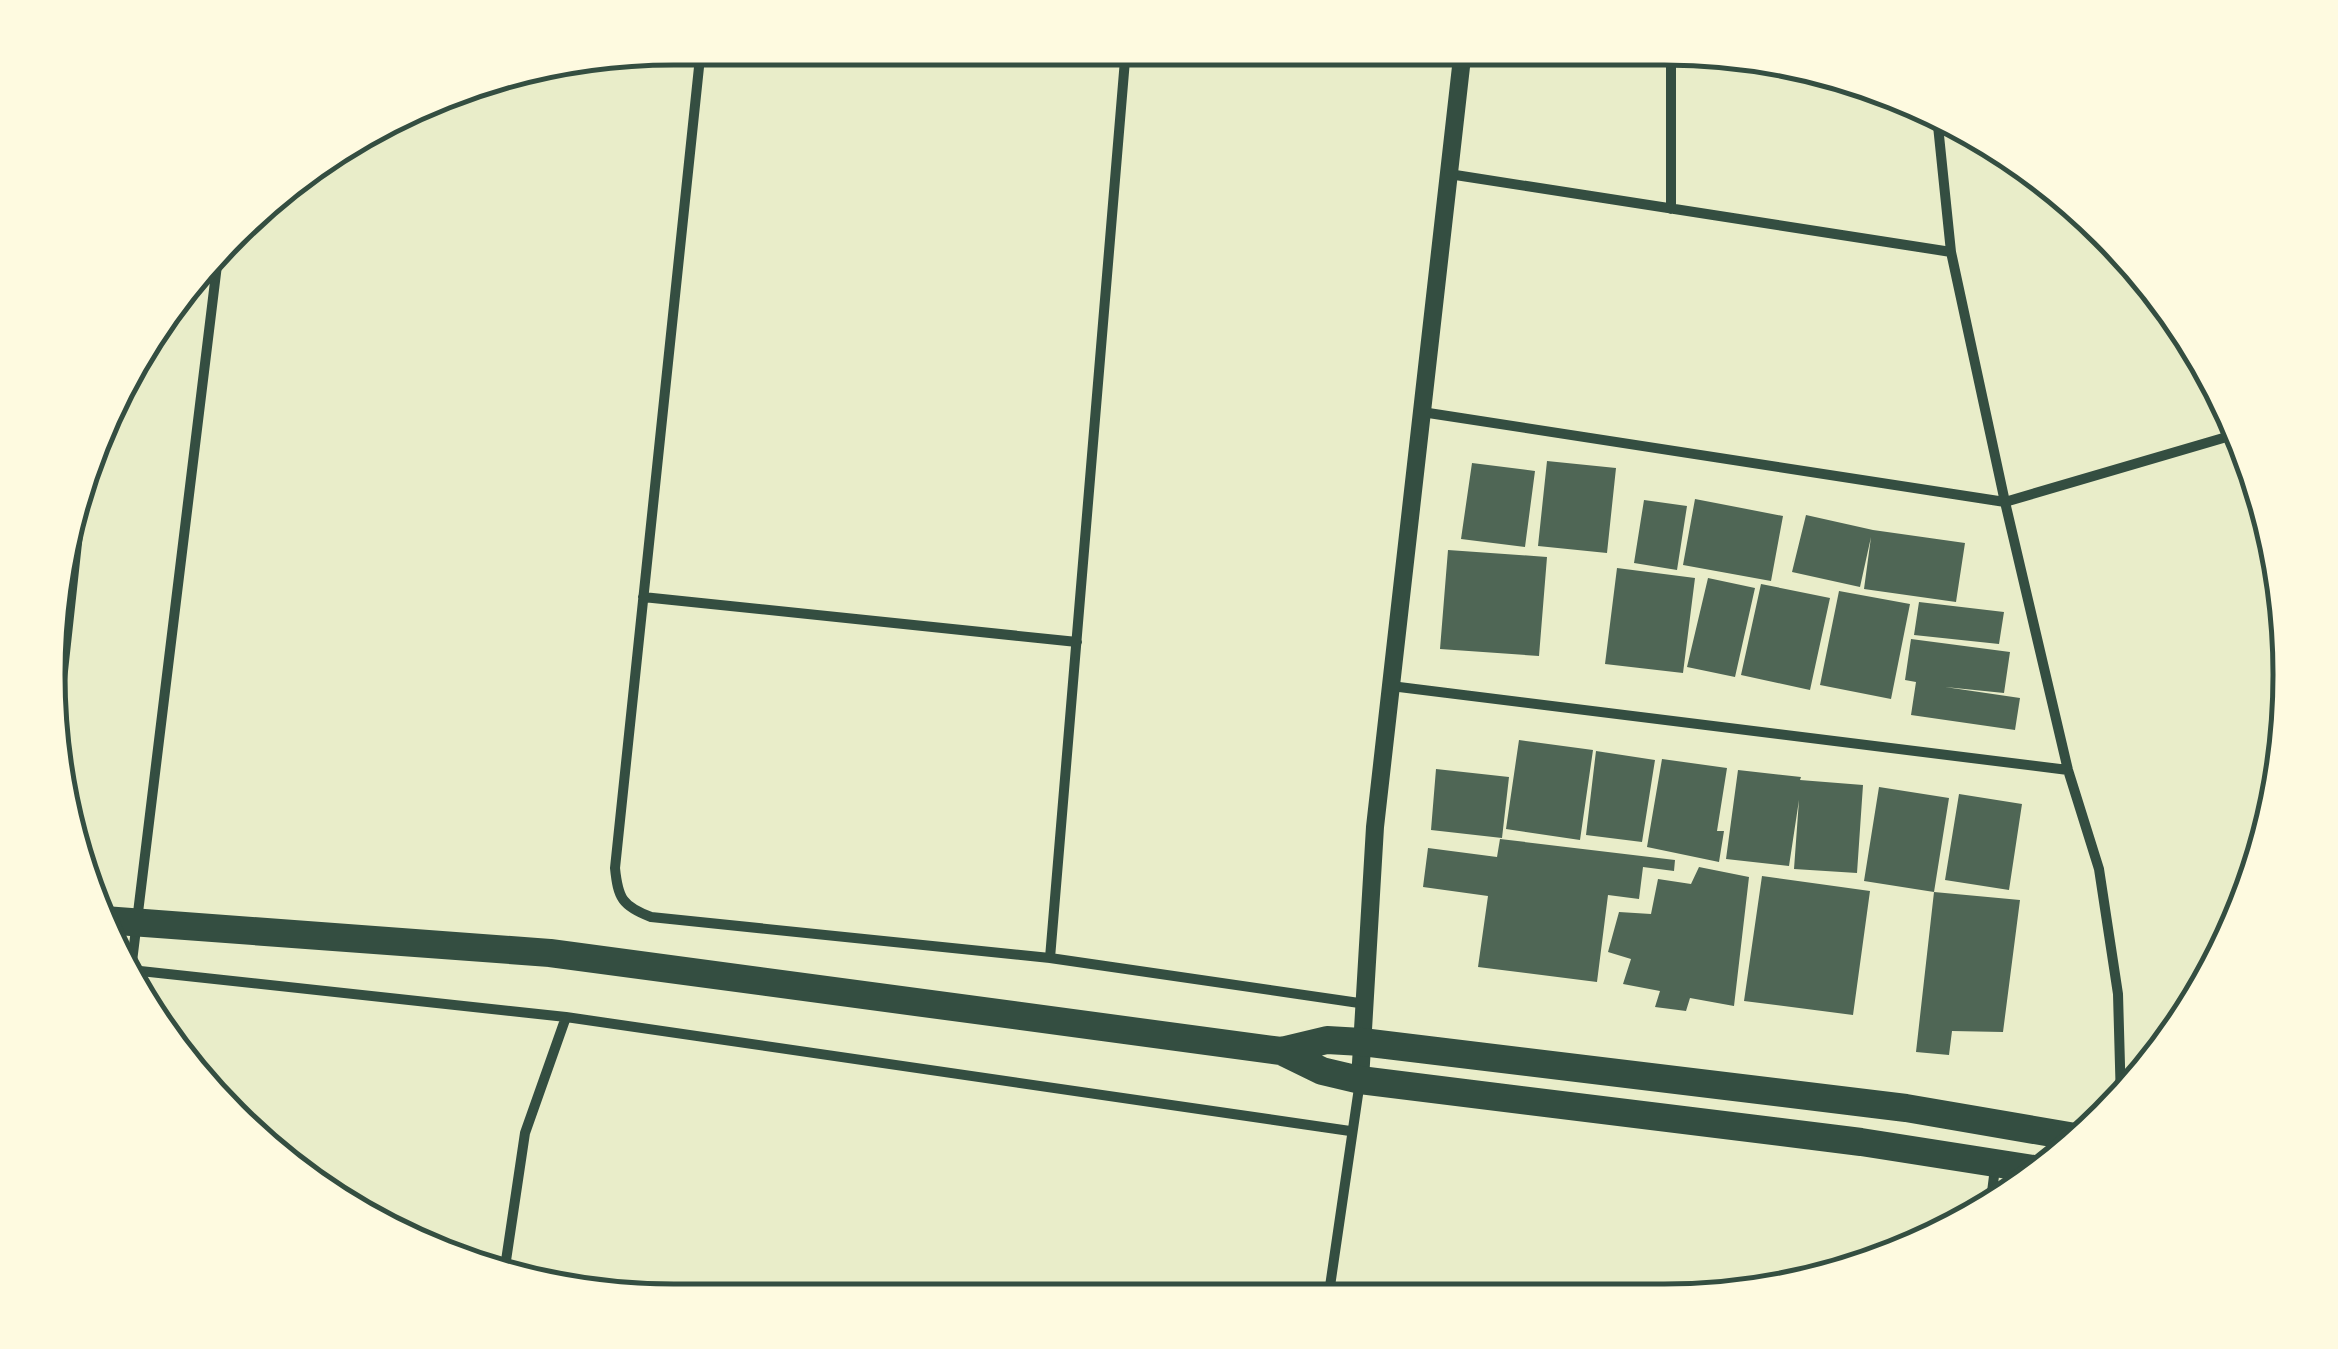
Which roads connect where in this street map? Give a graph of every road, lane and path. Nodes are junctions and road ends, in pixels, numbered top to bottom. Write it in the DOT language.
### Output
graph roads {
  1 [pos="699,65"];
  2 [pos="1125,65"];
  3 [pos="1461,65"];
  4 [pos="1672,65"];
  5 [pos="1939,131"];
  6 [pos="1448,174"];
  7 [pos="1671,209"];
  8 [pos="1951,252"];
  9 [pos="216,273"];
  10 [pos="1422,412"];
  11 [pos="2225,437"];
  12 [pos="2005,502"];
  13 [pos="644,597"];
  14 [pos="1077,642"];
  15 [pos="1391,686"];
  16 [pos="2068,770"];
  17 [pos="117,921"];
  18 [pos="133,953"];
  19 [pos="1050,958"];
  20 [pos="143,971"];
  21 [pos="1366,1004"];
  22 [pos="566,1018"];
  23 [pos="1362,1042"];
  24 [pos="1281,1050"];
  25 [pos="2120,1079"];
  26 [pos="1360,1080"];
  27 [pos="1350,1131"];
  28 [pos="2063,1135"];
  29 [pos="1996,1162"];
  30 [pos="2022,1167"];
  31 [pos="1993,1187"];
  32 [pos="506,1260"];
  33 [pos="1330,1284"];
  1 -- 13 [label="street"];
  2 -- 14 [label="street"];
  3 -- 6 [label="street"];
  4 -- 7 [label="street"];
  5 -- 8 [label="street"];
  6 -- 7 [label="street"];
  6 -- 10 [label="street"];
  7 -- 8 [label="street"];
  8 -- 12 [label="street"];
  9 -- 18 [label="street"];
  10 -- 12 [label="street"];
  10 -- 15 [label="street"];
  11 -- 12 [label="street"];
  12 -- 16 [label="street"];
  13 -- 14 [label="street"];
  13 -- 19 [label="street"];
  14 -- 19 [label="street"];
  15 -- 16 [label="street"];
  15 -- 21 [label="street"];
  16 -- 25 [label="street"];
  17 -- 24 [label="highway"];
  19 -- 21 [label="street"];
  20 -- 22 [label="street"];
  21 -- 23 [label="street"];
  22 -- 27 [label="street"];
  22 -- 32 [label="street"];
  23 -- 24 [label="highway"];
  23 -- 26 [label="street"];
  23 -- 28 [label="highway"];
  24 -- 26 [label="highway"];
  26 -- 27 [label="street"];
  26 -- 29 [label="highway"];
  27 -- 33 [label="street"];
  29 -- 30 [label="highway"];
  29 -- 31 [label="street"];
}
